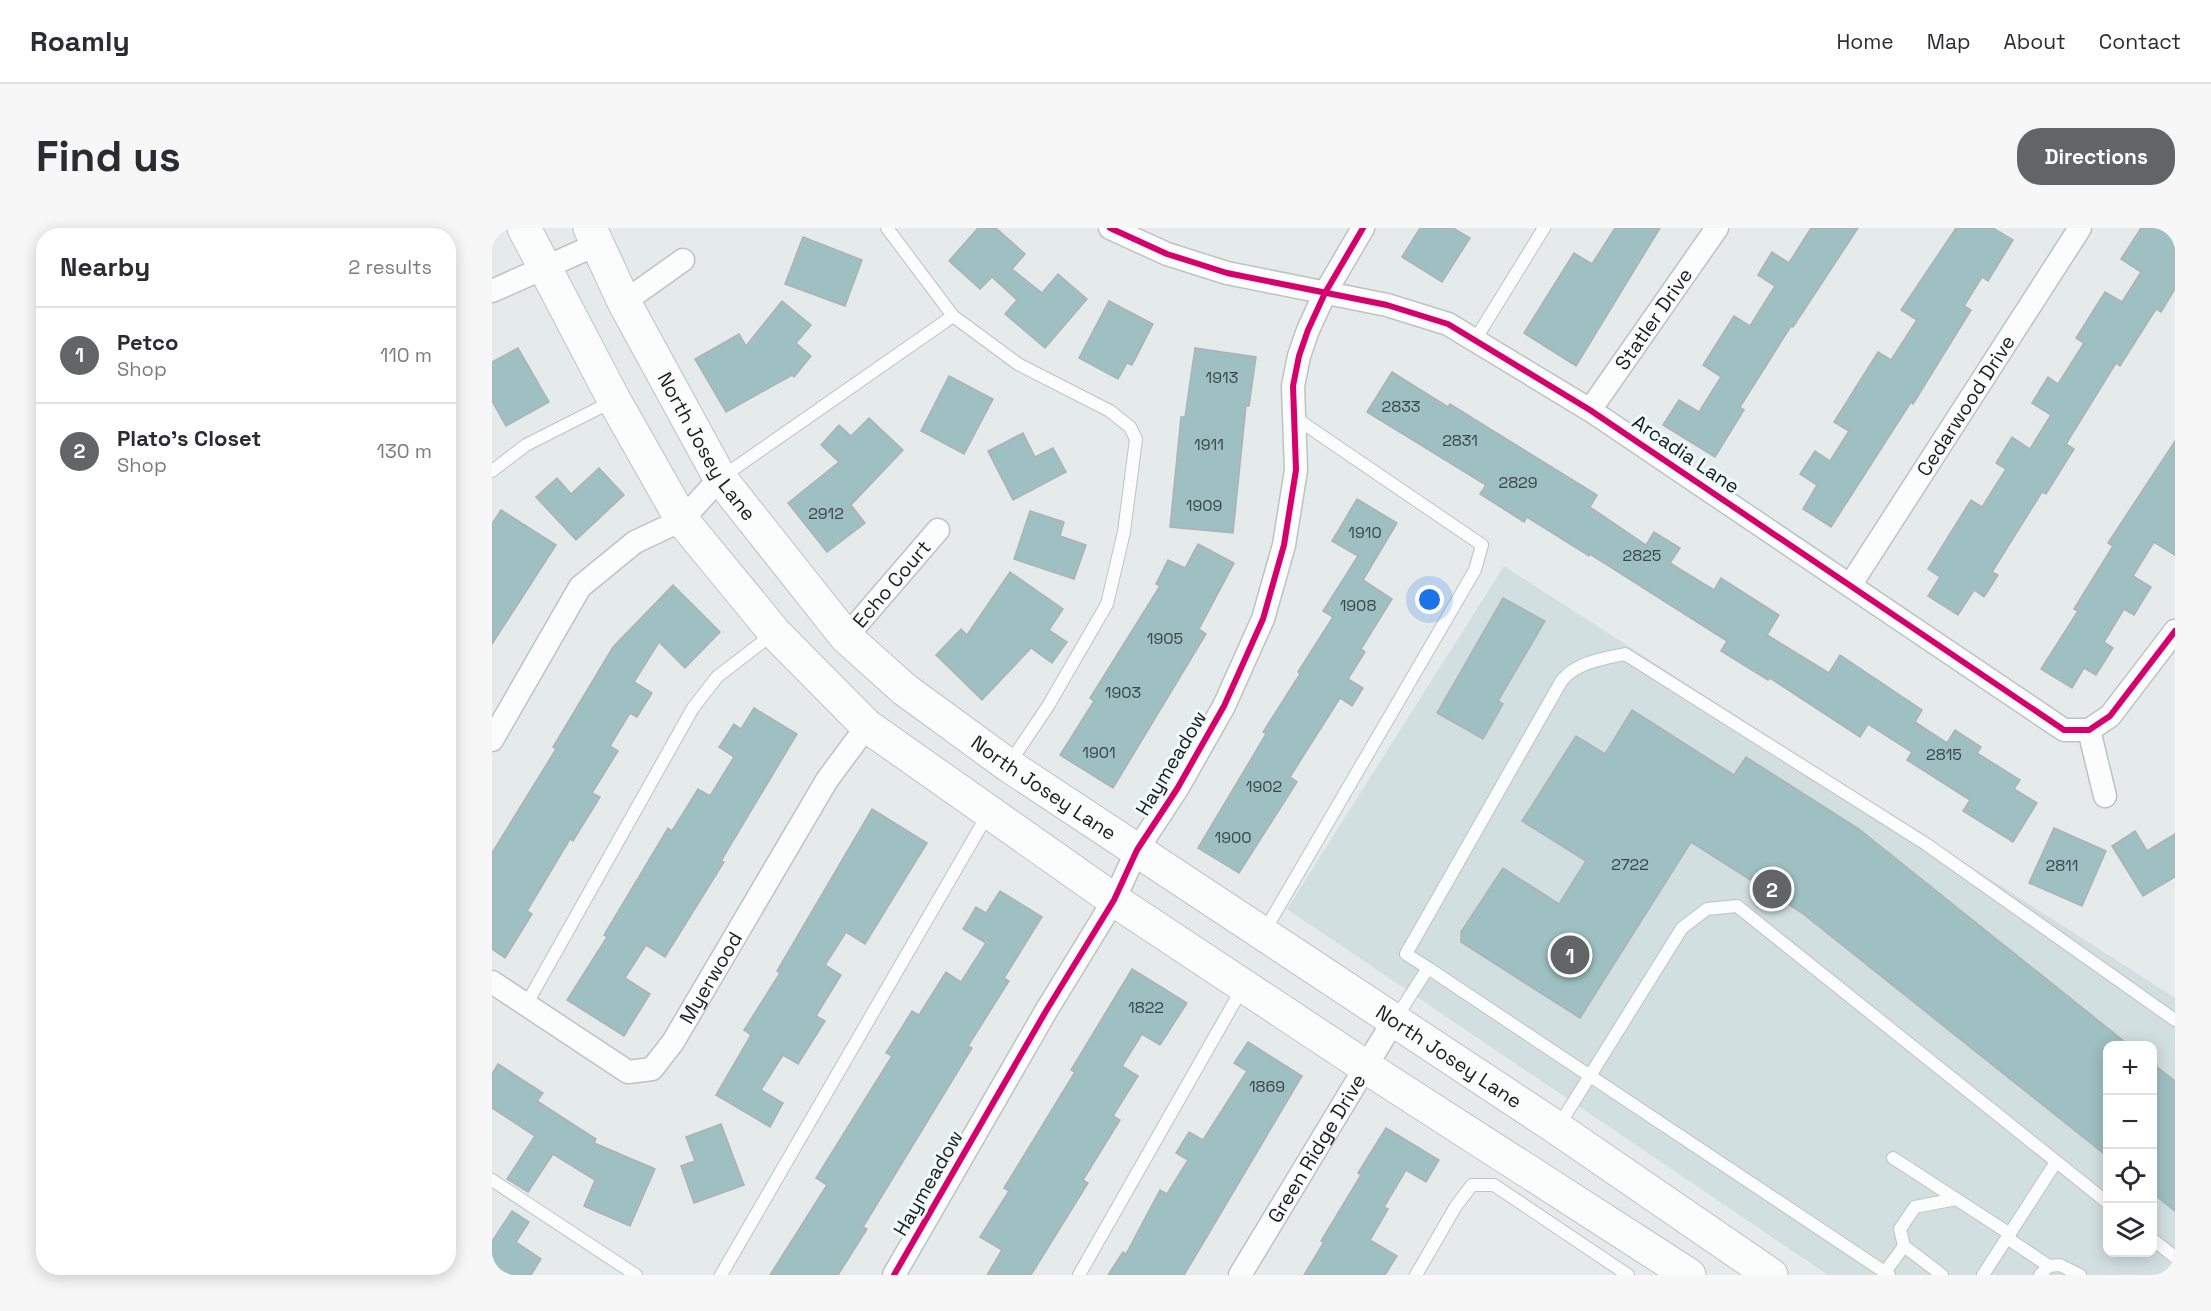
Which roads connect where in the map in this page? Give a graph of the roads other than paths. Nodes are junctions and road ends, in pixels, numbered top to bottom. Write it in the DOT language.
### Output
graph roads {
  1 [pos="524,228"];
  2 [pos="886,228"];
  3 [pos="1110,228"];
  4 [pos="1363,228"];
  5 [pos="1544,228"];
  6 [pos="1717,228"];
  7 [pos="2080,228"];
  8 [pos="594,236"];
  9 [pos="683,260"];
  10 [pos="544,269"];
  11 [pos="492,291"];
  12 [pos="1325,293"];
  13 [pos="624,302"];
  14 [pos="953,316"];
  15 [pos="1475,340"];
  16 [pos="614,400"];
  17 [pos="1590,410"];
  18 [pos="1294,417"];
  19 [pos="492,471"];
  20 [pos="720,478"];
  21 [pos="682,520"];
  22 [pos="938,530"];
  23 [pos="1851,584"];
  24 [pos="2175,631"];
  25 [pos="775,633"];
  26 [pos="846,637"];
  27 [pos="867,726"];
  28 [pos="2089,730"];
  29 [pos="492,740"];
  30 [pos="1008,765"];
  31 [pos="2105,796"];
  32 [pos="988,813"];
  33 [pos="1137,850"];
  34 [pos="1114,900"];
  35 [pos="1264,934"];
  36 [pos="1428,968"];
  37 [pos="492,982"];
  38 [pos="1244,986"];
  39 [pos="526,1005"];
  40 [pos="1394,1020"];
  41 [pos="2175,1020"];
  42 [pos="1366,1067"];
  43 [pos="1589,1078"];
  44 [pos="1557,1128"];
  45 [pos="1893,1158"];
  46 [pos="2056,1162"];
  47 [pos="492,1180"];
  48 [pos="1956,1198"];
  49 [pos="2103,1199"];
  50 [pos="2009,1236"];
  51 [pos="2157,1243"];
  52 [pos="1904,1246"];
  53 [pos="2175,1257"];
  54 [pos="2044,1270"];
  55 [pos="1887,1274"];
  56 [pos="636,1275"];
  57 [pos="722,1275"];
  58 [pos="894,1275"];
  59 [pos="1079,1275"];
  60 [pos="1240,1275"];
  61 [pos="1416,1275"];
  62 [pos="1628,1275"];
  63 [pos="1689,1275"];
  64 [pos="1771,1275"];
  65 [pos="1942,1275"];
  66 [pos="1983,1275"];
  67 [pos="2080,1275"];
  1 -- 10 [label="main road"];
  2 -- 14 [label="lane"];
  3 -- 12 [label="street, Arcadia Lane"];
  4 -- 12 [label="street, Haymeadow"];
  5 -- 15 [label="lane"];
  6 -- 17 [label="street, Statler Drive"];
  7 -- 23 [label="street, Cedarwood Drive"];
  8 -- 10 [label="street"];
  8 -- 13 [label="main road, North Josey Lane"];
  9 -- 13 [label="street"];
  10 -- 11 [label="street"];
  10 -- 16 [label="main road"];
  12 -- 15 [label="street, Arcadia Lane"];
  12 -- 18 [label="street, Haymeadow"];
  13 -- 20 [label="main road, North Josey Lane"];
  14 -- 20 [label="lane"];
  14 -- 30 [label="lane"];
  15 -- 17 [label="street, Arcadia Lane"];
  16 -- 19 [label="lane"];
  16 -- 21 [label="main road"];
  17 -- 23 [label="street, Arcadia Lane"];
  18 -- 33 [label="street, Haymeadow"];
  18 -- 35 [label="lane"];
  20 -- 21 [label="street"];
  20 -- 26 [label="main road, North Josey Lane"];
  21 -- 25 [label="main road"];
  21 -- 29 [label="street"];
  22 -- 26 [label="street, Echo Court"];
  23 -- 28 [label="street, Arcadia Lane"];
  24 -- 28 [label="street"];
  25 -- 27 [label="main road"];
  25 -- 39 [label="lane"];
  26 -- 30 [label="main road, North Josey Lane"];
  27 -- 32 [label="main road"];
  27 -- 39 [label="street, Myerwood"];
  28 -- 31 [label="street"];
  30 -- 33 [label="main road, North Josey Lane"];
  32 -- 34 [label="main road"];
  32 -- 57 [label="lane"];
  33 -- 34 [label="street, Haymeadow"];
  33 -- 35 [label="main road, North Josey Lane"];
  34 -- 38 [label="main road"];
  34 -- 58 [label="street, Haymeadow"];
  35 -- 40 [label="main road, North Josey Lane"];
  36 -- 40 [label="lane"];
  36 -- 41 [label="lane"];
  36 -- 43 [label="lane"];
  37 -- 39 [label="street, Myerwood"];
  38 -- 42 [label="main road"];
  38 -- 59 [label="lane"];
  40 -- 42 [label="street, Green Ridge Drive"];
  40 -- 44 [label="main road, North Josey Lane"];
  42 -- 60 [label="street, Green Ridge Drive"];
  42 -- 63 [label="main road"];
  43 -- 44 [label="lane"];
  43 -- 46 [label="lane"];
  43 -- 55 [label="lane"];
  44 -- 64 [label="main road, North Josey Lane"];
  45 -- 48 [label="lane"];
  46 -- 49 [label="lane"];
  46 -- 50 [label="lane"];
  47 -- 56 [label="lane"];
  48 -- 50 [label="lane"];
  48 -- 52 [label="lane"];
  50 -- 54 [label="lane"];
  50 -- 66 [label="lane"];
  51 -- 53 [label="lane"];
  52 -- 55 [label="lane"];
  52 -- 65 [label="lane"];
  54 -- 67 [label="lane"];
  61 -- 62 [label="lane"];
}
